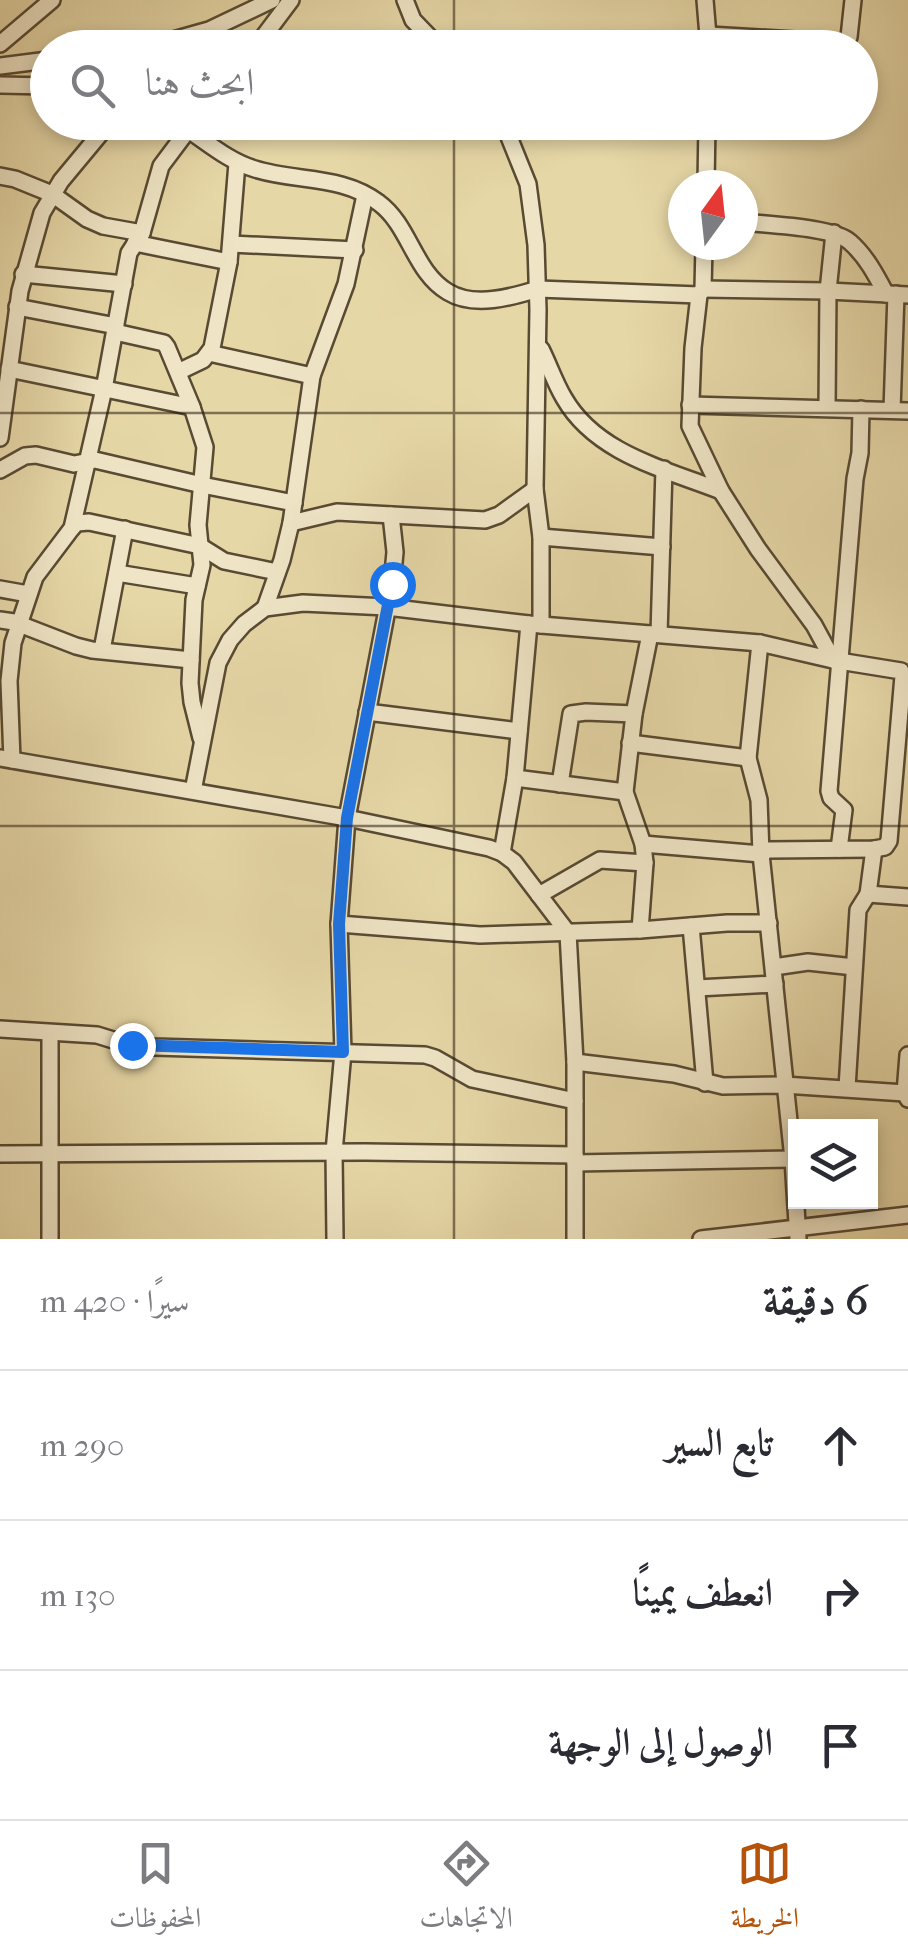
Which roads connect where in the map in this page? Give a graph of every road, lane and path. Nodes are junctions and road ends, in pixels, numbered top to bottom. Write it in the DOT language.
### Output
graph roads {
  1 [pos="52,0"];
  2 [pos="272,0"];
  3 [pos="290,0"];
  4 [pos="405,0"];
  5 [pos="705,0"];
  6 [pos="853,0"];
  7 [pos="209,30"];
  8 [pos="268,30"];
  9 [pos="423,30"];
  10 [pos="708,30"];
  11 [pos="850,30"];
  12 [pos="0,44"];
  13 [pos="30,62"];
  14 [pos="0,66"];
  15 [pos="0,85"];
  16 [pos="30,86"];
  17 [pos="96,140"];
  18 [pos="177,140"];
  19 [pos="206,140"];
  20 [pos="510,140"];
  21 [pos="707,140"];
  22 [pos="237,163"];
  23 [pos="706,170"];
  24 [pos="0,176"];
  25 [pos="52,194"];
  26 [pos="365,195"];
  27 [pos="758,224"];
  28 [pos="834,232"];
  29 [pos="138,238"];
  30 [pos="231,244"];
  31 [pos="355,250"];
  32 [pos="703,260"];
  33 [pos="229,262"];
  34 [pos="124,284"];
  35 [pos="0,287"];
  36 [pos="538,289"];
  37 [pos="828,290"];
  38 [pos="20,291"];
  39 [pos="701,292"];
  40 [pos="897,294"];
  41 [pos="116,329"];
  42 [pos="538,342"];
  43 [pos="209,353"];
  44 [pos="6,364"];
  45 [pos="178,372"];
  46 [pos="312,376"];
  47 [pos="104,390"];
  48 [pos="690,405"];
  49 [pos="192,406"];
  50 [pos="2,407"];
  51 [pos="827,408"];
  52 [pos="861,409"];
  53 [pos="900,411"];
  54 [pos="0,438"];
  55 [pos="88,460"];
  56 [pos="664,469"];
  57 [pos="0,470"];
  58 [pos="202,486"];
  59 [pos="535,489"];
  60 [pos="720,491"];
  61 [pos="294,503"];
  62 [pos="390,514"];
  63 [pos="291,523"];
  64 [pos="72,528"];
  65 [pos="125,530"];
  66 [pos="541,537"];
  67 [pos="200,546"];
  68 [pos="662,547"];
  69 [pos="277,572"];
  70 [pos="116,573"];
  71 [pos="197,586"];
  72 [pos="0,589"];
  73 [pos="28,594"];
  74 [pos="388,607"];
  75 [pos="264,608"];
  76 [pos="0,620"];
  77 [pos="19,624"];
  78 [pos="535,624"];
  79 [pos="654,634"];
  80 [pos="760,643"];
  81 [pos="102,650"];
  82 [pos="191,660"];
  83 [pos="836,661"];
  84 [pos="368,712"];
  85 [pos="634,714"];
  86 [pos="520,731"];
  87 [pos="630,742"];
  88 [pos="202,743"];
  89 [pos="748,758"];
  90 [pos="6,759"];
  91 [pos="515,778"];
  92 [pos="560,784"];
  93 [pos="194,790"];
  94 [pos="625,792"];
  95 [pos="347,818"];
  96 [pos="890,824"];
  97 [pos="908,826"];
  98 [pos="644,844"];
  99 [pos="838,849"];
  100 [pos="874,850"];
  101 [pos="502,853"];
  102 [pos="762,854"];
  103 [pos="645,862"];
  104 [pos="868,894"];
  105 [pos="539,895"];
  106 [pos="908,897"];
  107 [pos="769,923"];
  108 [pos="339,924"];
  109 [pos="691,926"];
  110 [pos="640,930"];
  111 [pos="568,933"];
  112 [pos="774,967"];
  113 [pos="854,967"];
  114 [pos="776,984"];
  115 [pos="697,988"];
  116 [pos="0,1029"];
  117 [pos="50,1033"];
  118 [pos="343,1052"];
  119 [pos="908,1055"];
  120 [pos="575,1062"];
  121 [pos="705,1082"];
  122 [pos="784,1085"];
  123 [pos="848,1088"];
  124 [pos="907,1096"];
  125 [pos="575,1102"];
  126 [pos="788,1119"];
  127 [pos="51,1152"];
  128 [pos="334,1152"];
  129 [pos="0,1154"];
  130 [pos="575,1159"];
  131 [pos="788,1159"];
  132 [pos="908,1215"];
  133 [pos="797,1233"];
  134 [pos="50,1239"];
  135 [pos="335,1239"];
  136 [pos="575,1239"];
  137 [pos="701,1239"];
  1 -- 12 [label="street"];
  2 -- 7 [label="street"];
  3 -- 8 [label="street"];
  4 -- 9 [label="street"];
  5 -- 10 [label="street"];
  6 -- 11 [label="street"];
  13 -- 14 [label="street"];
  15 -- 16 [label="street"];
  17 -- 25 [label="street"];
  18 -- 29 [label="street"];
  19 -- 22 [label="street"];
  20 -- 36 [label="street"];
  21 -- 23 [label="street"];
  22 -- 26 [label="street"];
  22 -- 30 [label="street"];
  24 -- 25 [label="street"];
  25 -- 29 [label="street"];
  25 -- 38 [label="street"];
  26 -- 31 [label="street"];
  26 -- 36 [label="street"];
  27 -- 28 [label="street"];
  28 -- 37 [label="street"];
  28 -- 40 [label="street"];
  29 -- 33 [label="street"];
  29 -- 34 [label="street"];
  30 -- 31 [label="street"];
  30 -- 33 [label="street"];
  31 -- 46 [label="street"];
  32 -- 39 [label="street"];
  33 -- 43 [label="street"];
  34 -- 38 [label="street"];
  34 -- 41 [label="street"];
  35 -- 38 [label="street"];
  36 -- 39 [label="street"];
  36 -- 42 [label="street"];
  37 -- 39 [label="street"];
  37 -- 40 [label="street"];
  37 -- 51 [label="street"];
  38 -- 41 [label="street"];
  38 -- 44 [label="street"];
  39 -- 48 [label="street"];
  40 -- 53 [label="street"];
  41 -- 45 [label="street"];
  41 -- 47 [label="street"];
  42 -- 56 [label="street"];
  42 -- 59 [label="street"];
  43 -- 45 [label="street"];
  43 -- 46 [label="street"];
  44 -- 47 [label="street"];
  44 -- 50 [label="street"];
  45 -- 49 [label="street"];
  46 -- 61 [label="street"];
  47 -- 49 [label="street"];
  47 -- 55 [label="street"];
  48 -- 51 [label="street"];
  48 -- 60 [label="street"];
  49 -- 58 [label="street"];
  50 -- 54 [label="street"];
  51 -- 52 [label="street"];
  52 -- 53 [label="street"];
  52 -- 83 [label="street"];
  55 -- 57 [label="street"];
  55 -- 58 [label="street"];
  55 -- 64 [label="street"];
  56 -- 60 [label="street"];
  56 -- 68 [label="street"];
  58 -- 61 [label="street"];
  58 -- 67 [label="street"];
  59 -- 62 [label="street"];
  59 -- 66 [label="street"];
  60 -- 83 [label="street"];
  61 -- 63 [label="street"];
  62 -- 63 [label="street"];
  62 -- 74 [label="street"];
  63 -- 69 [label="street"];
  64 -- 65 [label="street"];
  64 -- 73 [label="street"];
  65 -- 67 [label="street"];
  65 -- 70 [label="street"];
  66 -- 68 [label="street"];
  66 -- 78 [label="street"];
  67 -- 69 [label="street"];
  67 -- 71 [label="street"];
  68 -- 79 [label="street"];
  69 -- 75 [label="street"];
  70 -- 71 [label="street"];
  70 -- 81 [label="street"];
  71 -- 82 [label="street"];
  72 -- 73 [label="street"];
  73 -- 77 [label="street"];
  74 -- 75 [label="street"];
  74 -- 78 [label="street"];
  74 -- 84 [label="street"];
  75 -- 88 [label="street"];
  76 -- 77 [label="street"];
  77 -- 81 [label="street"];
  77 -- 90 [label="street"];
  78 -- 79 [label="street"];
  78 -- 86 [label="street"];
  79 -- 80 [label="street"];
  79 -- 85 [label="street"];
  80 -- 83 [label="street"];
  80 -- 89 [label="street"];
  81 -- 82 [label="street"];
  82 -- 88 [label="street"];
  83 -- 96 [label="street"];
  83 -- 99 [label="street"];
  84 -- 86 [label="street"];
  84 -- 95 [label="street"];
  85 -- 87 [label="street"];
  85 -- 92 [label="street"];
  86 -- 91 [label="street"];
  87 -- 89 [label="street"];
  87 -- 94 [label="street"];
  88 -- 93 [label="street"];
  89 -- 102 [label="street"];
  90 -- 93 [label="street"];
  91 -- 92 [label="street"];
  91 -- 101 [label="street"];
  92 -- 94 [label="street"];
  93 -- 95 [label="street"];
  94 -- 98 [label="street"];
  95 -- 101 [label="street"];
  95 -- 108 [label="street"];
  96 -- 97 [label="street"];
  96 -- 100 [label="street"];
  98 -- 102 [label="street"];
  98 -- 103 [label="street"];
  99 -- 100 [label="street"];
  99 -- 102 [label="street"];
  100 -- 104 [label="street"];
  101 -- 105 [label="street"];
  102 -- 107 [label="street"];
  103 -- 105 [label="street"];
  103 -- 110 [label="street"];
  104 -- 106 [label="street"];
  104 -- 113 [label="street"];
  105 -- 111 [label="street"];
  107 -- 109 [label="street"];
  107 -- 112 [label="street"];
  108 -- 111 [label="street"];
  108 -- 118 [label="street"];
  109 -- 110 [label="street"];
  109 -- 115 [label="street"];
  110 -- 111 [label="street"];
  111 -- 120 [label="street"];
  112 -- 113 [label="street"];
  112 -- 114 [label="street"];
  113 -- 123 [label="street"];
  114 -- 115 [label="street"];
  114 -- 122 [label="street"];
  115 -- 121 [label="street"];
  116 -- 117 [label="street"];
  117 -- 118 [label="street"];
  117 -- 127 [label="street"];
  118 -- 125 [label="street"];
  118 -- 128 [label="street"];
  119 -- 124 [label="street"];
  120 -- 121 [label="street"];
  120 -- 125 [label="street"];
  121 -- 122 [label="street"];
  122 -- 123 [label="street"];
  122 -- 126 [label="street"];
  123 -- 124 [label="street"];
  125 -- 130 [label="street"];
  127 -- 128 [label="street"];
  127 -- 129 [label="street"];
  127 -- 134 [label="street"];
  128 -- 130 [label="street"];
  128 -- 135 [label="street"];
  130 -- 131 [label="street"];
  130 -- 136 [label="street"];
  132 -- 133 [label="street"];
  133 -- 137 [label="street"];
}
